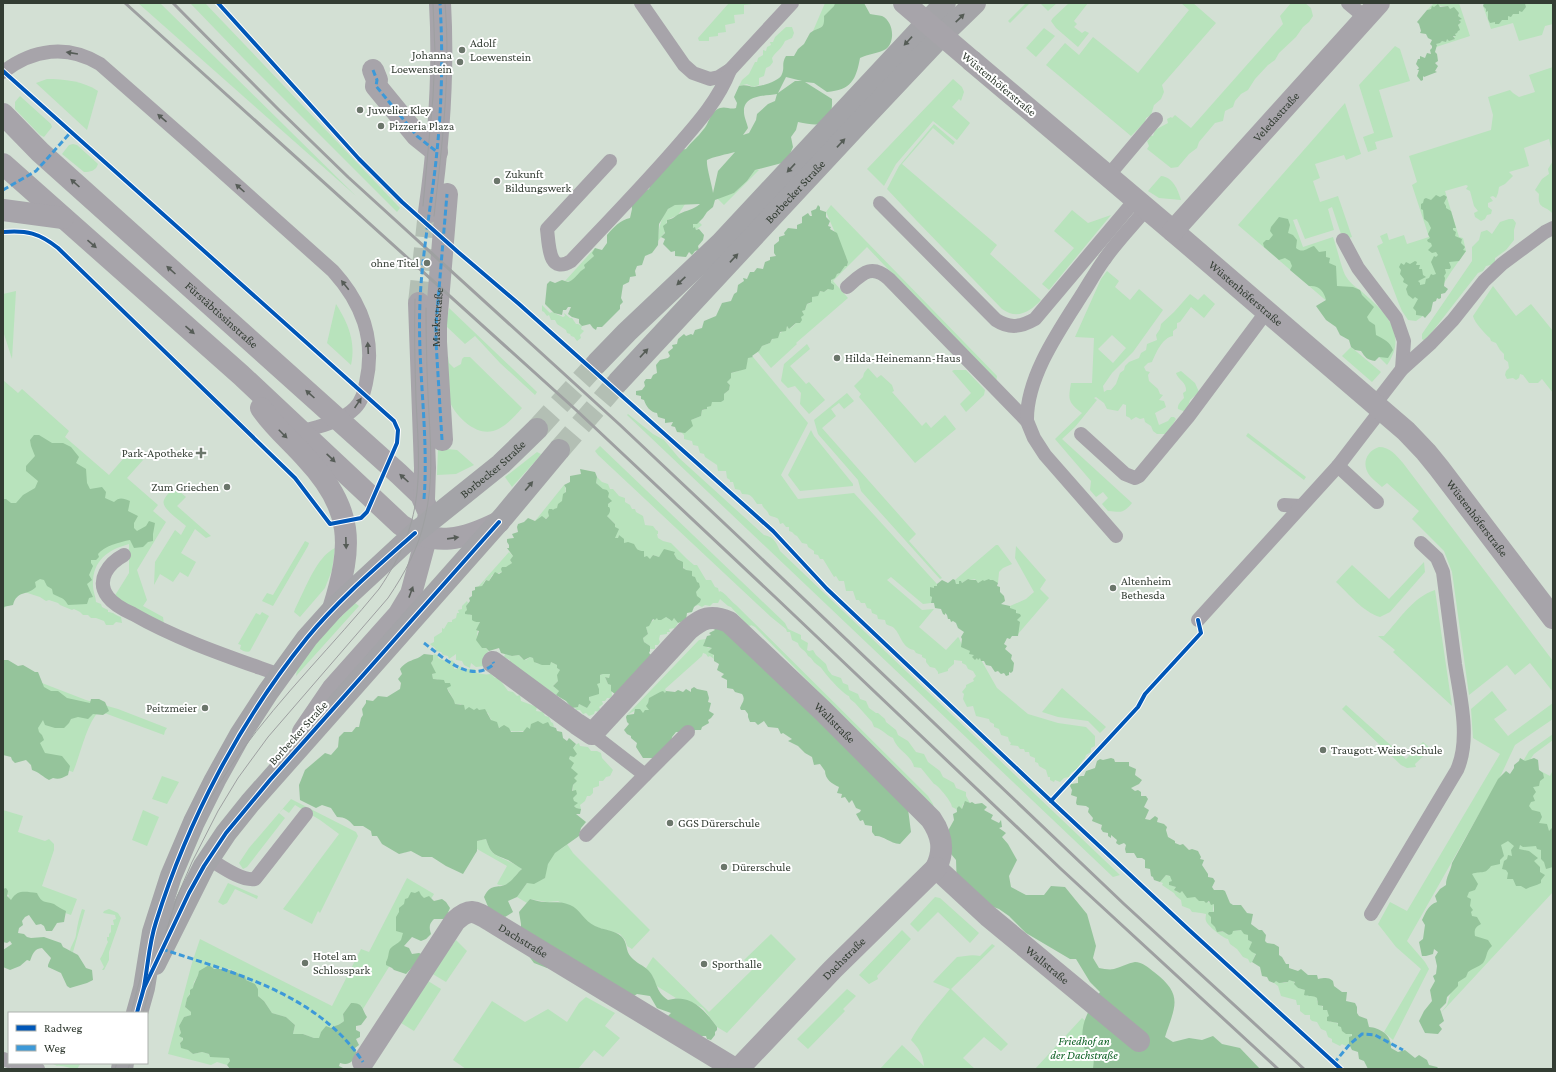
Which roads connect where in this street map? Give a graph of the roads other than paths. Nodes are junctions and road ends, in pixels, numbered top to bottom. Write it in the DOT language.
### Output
graph roads {
  1 [pos="440,3"];
  2 [pos="641,3"];
  3 [pos="792,3"];
  4 [pos="904,3"];
  5 [pos="945,3"];
  6 [pos="975,3"];
  7 [pos="1348,3"];
  8 [pos="1372,11"];
  9 [pos="373,70"];
  10 [pos="730,70"];
  11 [pos="3,72"];
  12 [pos="3,114"];
  13 [pos="1156,119"];
  14 [pos="437,152"];
  15 [pos="610,161"];
  16 [pos="3,164"];
  17 [pos="1108,176"];
  18 [pos="447,194"];
  19 [pos="880,203"];
  20 [pos="1141,204"];
  21 [pos="3,210"];
  22 [pos="429,212"];
  23 [pos="63,218"];
  24 [pos="1553,228"];
  25 [pos="1173,231"];
  26 [pos="1343,240"];
  27 [pos="847,287"];
  28 [pos="419,303"];
  29 [pos="1267,311"];
  30 [pos="598,363"];
  31 [pos="234,369"];
  32 [pos="1402,369"];
  33 [pos="618,382"];
  34 [pos="1378,407"];
  35 [pos="339,420"];
  36 [pos="1027,421"];
  37 [pos="537,429"];
  38 [pos="303,431"];
  39 [pos="1081,434"];
  40 [pos="442,440"];
  41 [pos="559,450"];
  42 [pos="1338,466"];
  43 [pos="424,499"];
  44 [pos="1377,502"];
  45 [pos="1284,504"];
  46 [pos="1301,506"];
  47 [pos="499,522"];
  48 [pos="423,531"];
  49 [pos="1116,536"];
  50 [pos="1421,543"];
  51 [pos="124,555"];
  52 [pos="333,610"];
  53 [pos="1553,618"];
  54 [pos="1198,620"];
  55 [pos="493,662"];
  56 [pos="280,675"];
  57 [pos="688,732"];
  58 [pos="592,734"];
  59 [pos="289,758"];
  60 [pos="645,775"];
  61 [pos="306,814"];
  62 [pos="586,835"];
  63 [pos="209,859"];
  64 [pos="936,868"];
  65 [pos="1371,914"];
  66 [pos="144,988"];
  67 [pos="137,1012"];
  68 [pos="1139,1042"];
  69 [pos="363,1062"];
  70 [pos="20,1064"];
  71 [pos="38,1069"];
  72 [pos="736,1069"];
  1 -- 14 [label="street"];
  2 -- 10 [label="lane"];
  3 -- 10 [label="lane"];
  4 -- 17 [label="street, Wüstenhöferstraße, bridge"];
  5 -- 30 [label="street, Borbecker Straße, one-way"];
  33 -- 6 [label="street, Borbecker Straße, one-way"];
  7 -- 8 [label="lane"];
  8 -- 25 [label="street, Veledastraße"];
  9 -- 14 [label="street"];
  10 -- 15 [label="lane"];
  35 -- 11 [label="lane, one-way"];
  35 -- 12 [label="street, Fürstäbtissinstraße, one-way"];
  13 -- 17 [label="lane"];
  14 -- 22 [label="street"];
  16 -- 23 [label="street"];
  17 -- 20 [label="street, Wüstenhöferstraße"];
  18 -- 40 [label="street, Marktstraße"];
  19 -- 20 [label="lane"];
  20 -- 25 [label="street, Wüstenhöferstraße"];
  20 -- 36 [label="lane"];
  21 -- 23 [label="street"];
  23 -- 31 [label="street, one-way"];
  24 -- 32 [label="lane"];
  25 -- 29 [label="street, Wüstenhöferstraße"];
  26 -- 32 [label="lane"];
  27 -- 36 [label="lane"];
  28 -- 43 [label="street, Marktstraße"];
  29 -- 34 [label="street, Wüstenhöferstraße"];
  29 -- 39 [label="lane"];
  31 -- 38 [label="street"];
  31 -- 52 [label="street, Borbecker Straße, one-way"];
  32 -- 34 [label="lane"];
  34 -- 42 [label="lane"];
  34 -- 53 [label="street, Wüstenhöferstraße"];
  35 -- 38 [label="lane"];
  43 -- 35 [label="street, Fürstäbtissinstraße, one-way"];
  36 -- 49 [label="lane"];
  37 -- 48 [label="street, Borbecker Straße"];
  38 -- 48 [label="street, one-way"];
  47 -- 41 [label="street, Borbecker Straße, one-way"];
  42 -- 44 [label="lane"];
  42 -- 46 [label="lane"];
  43 -- 48 [label="street, Fürstäbtissinstraße"];
  45 -- 46 [label="lane"];
  46 -- 54 [label="lane"];
  48 -- 47 [label="street, one-way"];
  47 -- 59 [label="street, Borbecker Straße"];
  48 -- 52 [label="street, Borbecker Straße"];
  59 -- 48 [label="street, Borbecker Straße, one-way"];
  50 -- 65 [label="lane"];
  51 -- 56 [label="lane"];
  52 -- 56 [label="street, Borbecker Straße"];
  55 -- 58 [label="street"];
  56 -- 66 [label="street, Borbecker Straße"];
  57 -- 60 [label="lane"];
  58 -- 60 [label="lane"];
  58 -- 64 [label="street, Wallstraße"];
  59 -- 63 [label="street, Borbecker Straße"];
  60 -- 62 [label="lane"];
  61 -- 63 [label="lane"];
  63 -- 66 [label="street, Borbecker Straße"];
  64 -- 68 [label="street, Wallstraße"];
  64 -- 72 [label="street, Dachstraße"];
  66 -- 67 [label="street, Borbecker Straße"];
  69 -- 72 [label="street, Dachstraße"];
  70 -- 71 [label="lane"];
}
